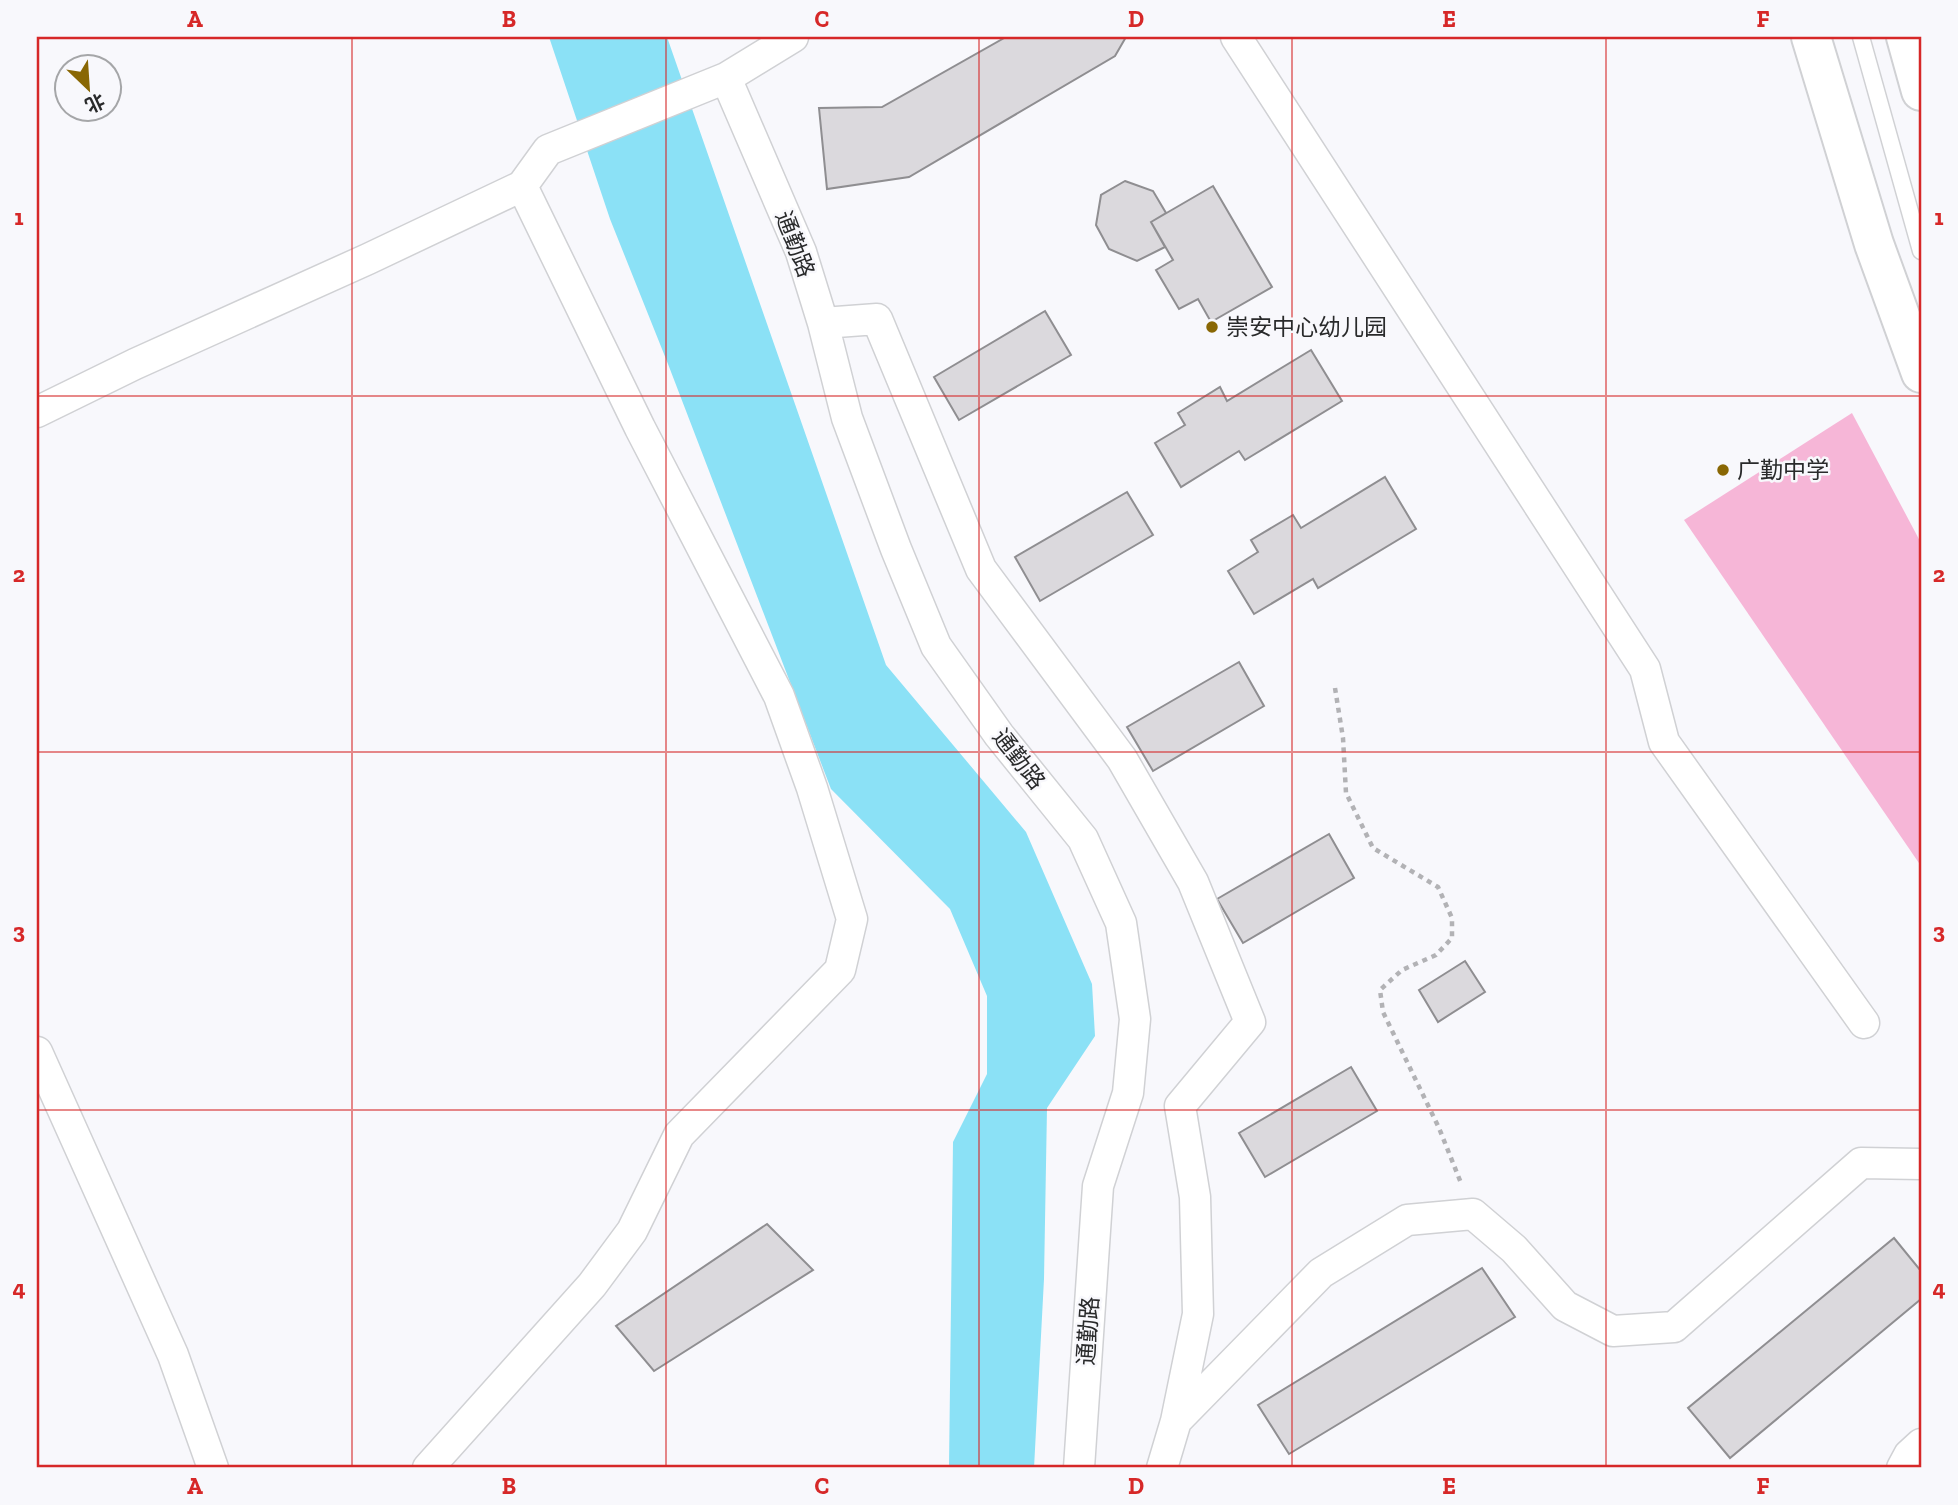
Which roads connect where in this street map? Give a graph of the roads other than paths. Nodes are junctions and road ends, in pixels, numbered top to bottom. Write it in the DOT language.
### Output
graph roads {
  1 [pos="793,37"];
  2 [pos="1236,37"];
  3 [pos="1811,37"];
  4 [pos="1861,37"];
  5 [pos="1906,37"];
  6 [pos="726,78"];
  7 [pos="1921,91"];
  8 [pos="522,187"];
  9 [pos="1921,251"];
  10 [pos="823,323"];
  11 [pos="1921,373"];
  12 [pos="37,412"];
  13 [pos="1864,1023"];
  14 [pos="37,1052"];
  15 [pos="1921,1164"];
  16 [pos="1176,1420"];
  17 [pos="1921,1444"];
  18 [pos="213,1468"];
  19 [pos="428,1468"];
  20 [pos="1079,1468"];
  21 [pos="1162,1468"];
  22 [pos="1902,1468"];
  1 -- 6 [label="street"];
  2 -- 13 [label="street"];
  3 -- 11 [label="highway"];
  4 -- 9 [label="lane"];
  5 -- 7 [label="highway"];
  6 -- 8 [label="street"];
  6 -- 10 [label="street, 通勤路"];
  8 -- 12 [label="street"];
  8 -- 19 [label="street"];
  10 -- 16 [label="street"];
  10 -- 20 [label="street, 通勤路"];
  14 -- 18 [label="street"];
  15 -- 16 [label="street"];
  16 -- 21 [label="street"];
  17 -- 22 [label="street"];
}
